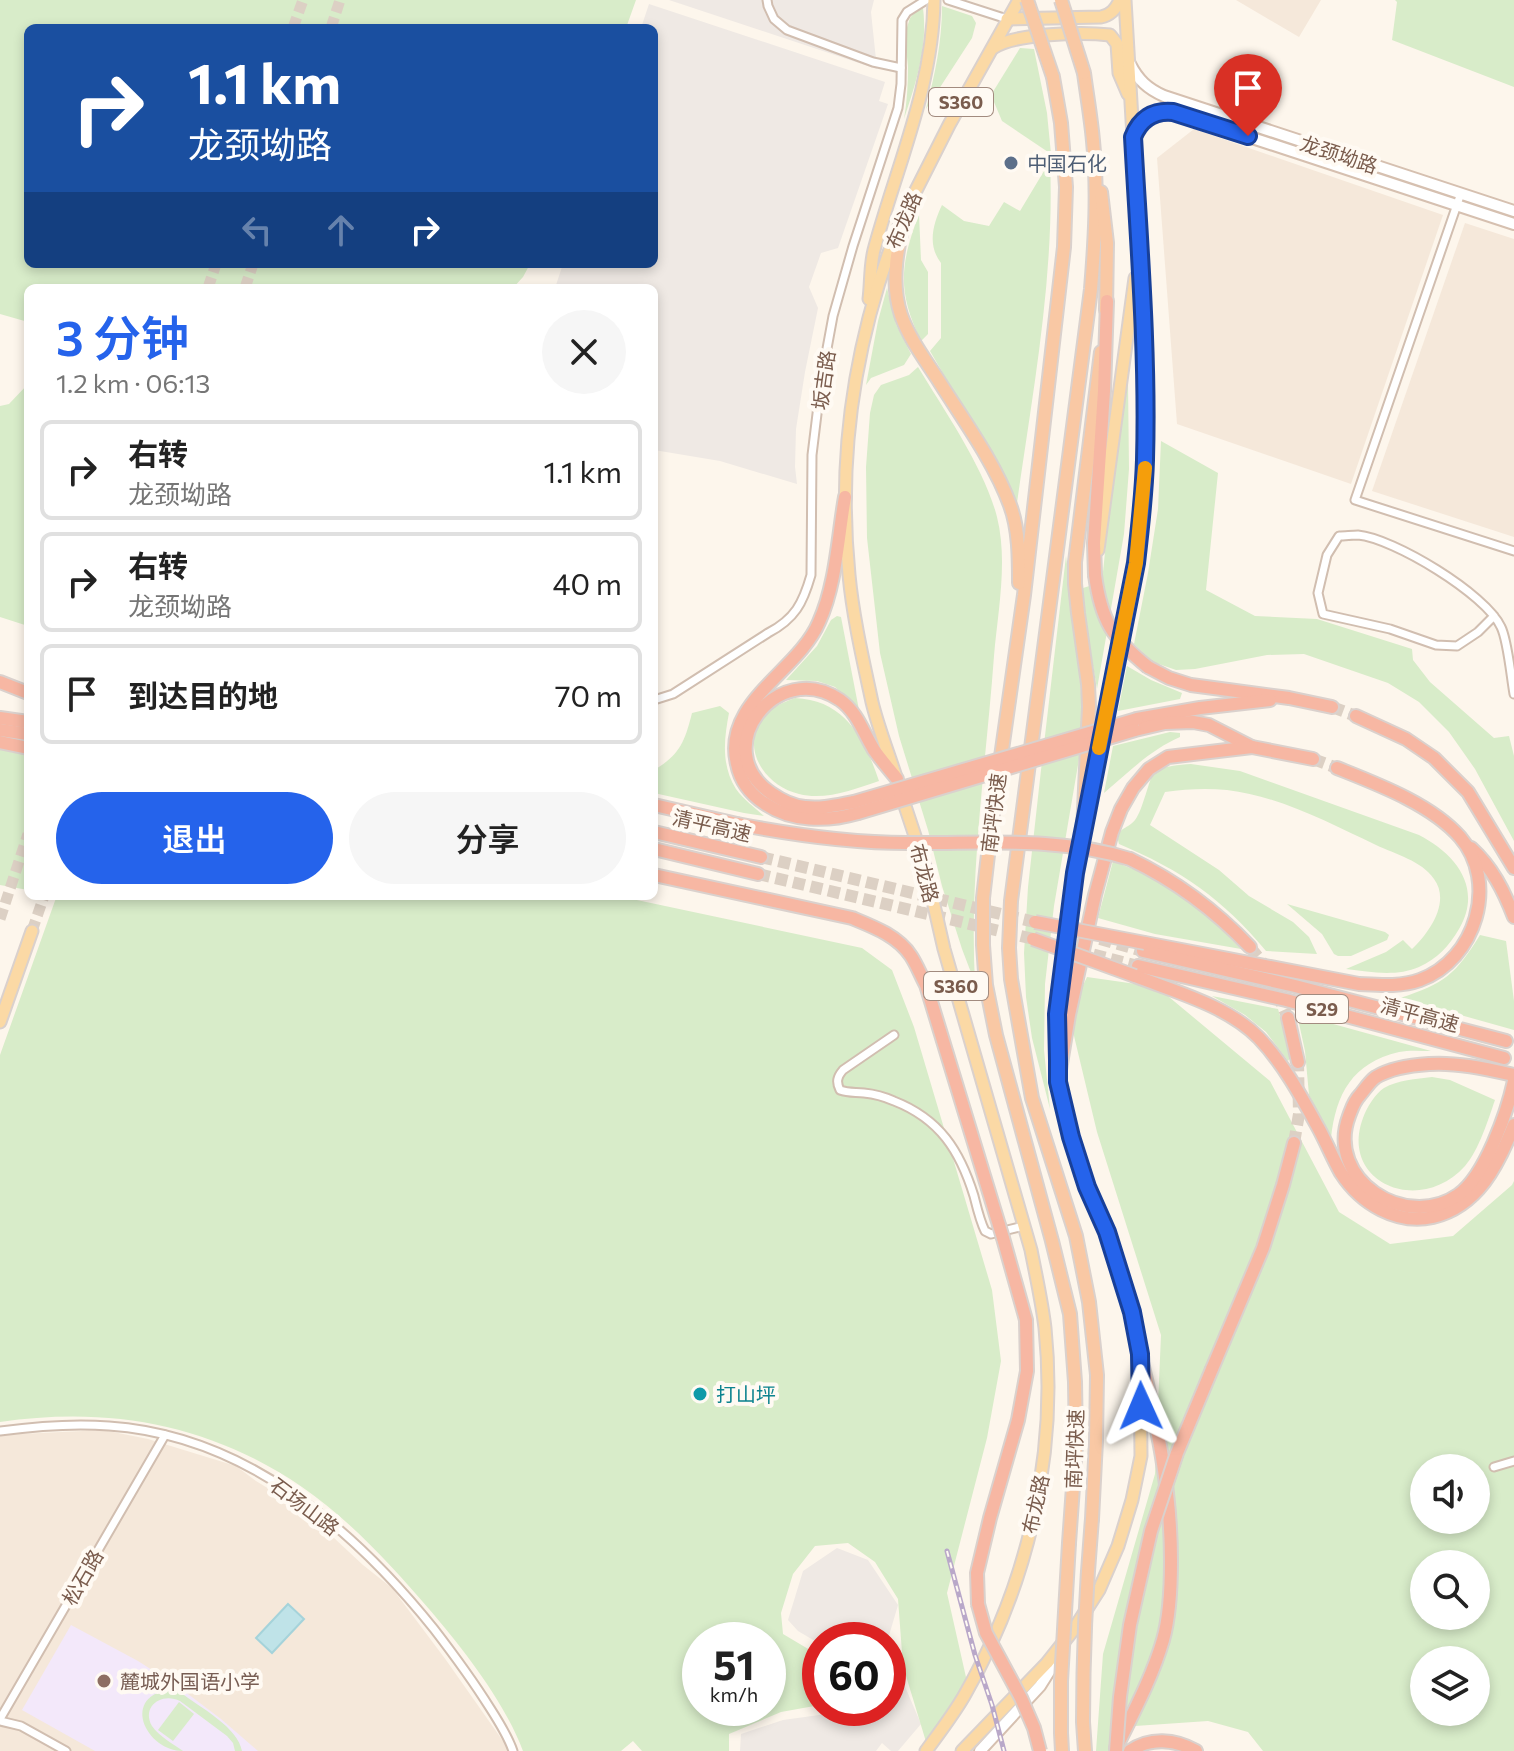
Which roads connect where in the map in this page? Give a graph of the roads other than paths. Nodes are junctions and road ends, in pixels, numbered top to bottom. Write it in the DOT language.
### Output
graph roads {
  1 [pos="767,0"];
  2 [pos="926,0"];
  3 [pos="934,0"];
  4 [pos="948,0"];
  5 [pos="1019,0"];
  6 [pos="1027,0"];
  7 [pos="1061,0"];
  8 [pos="1122,0"];
  9 [pos="1007,19"];
  10 [pos="1039,35"];
  11 [pos="991,49"];
  12 [pos="1130,64"];
  13 [pos="901,68"];
  14 [pos="1132,105"];
  15 [pos="1133,137"];
  16 [pos="1093,142"];
  17 [pos="1461,193"];
  18 [pos="1457,205"];
  19 [pos="907,206"];
  20 [pos="1514,211"];
  21 [pos="1514,224"];
  22 [pos="1139,239"];
  23 [pos="1107,301"];
  24 [pos="866,326"];
  25 [pos="845,497"];
  26 [pos="1514,551"];
  27 [pos="1095,575"];
  28 [pos="1494,616"];
  29 [pos="1017,647"];
  30 [pos="0,682"];
  31 [pos="24,691"];
  32 [pos="1514,694"];
  33 [pos="1289,698"];
  34 [pos="658,699"];
  35 [pos="1332,707"];
  36 [pos="1356,716"];
  37 [pos="0,718"];
  38 [pos="24,721"];
  39 [pos="1136,725"];
  40 [pos="0,730"];
  41 [pos="24,733"];
  42 [pos="0,742"];
  43 [pos="24,747"];
  44 [pos="1252,747"];
  45 [pos="1313,759"];
  46 [pos="1337,768"];
  47 [pos="897,779"];
  48 [pos="658,806"];
  49 [pos="856,808"];
  50 [pos="1083,830"];
  51 [pos="658,833"];
  52 [pos="1458,834"];
  53 [pos="658,850"];
  54 [pos="761,857"];
  55 [pos="1514,868"];
  56 [pos="758,874"];
  57 [pos="658,876"];
  58 [pos="1514,917"];
  59 [pos="1035,922"];
  60 [pos="32,931"];
  61 [pos="1033,939"];
  62 [pos="1144,947"];
  63 [pos="1250,947"];
  64 [pos="1137,971"];
  65 [pos="1288,1018"];
  66 [pos="0,1022"];
  67 [pos="894,1035"];
  68 [pos="1506,1041"];
  69 [pos="1504,1058"];
  70 [pos="1298,1062"];
  71 [pos="1514,1075"];
  72 [pos="1514,1081"];
  73 [pos="1058,1082"];
  74 [pos="1514,1125"];
  75 [pos="1294,1143"];
  76 [pos="1024,1226"];
  77 [pos="1140,1354"];
  78 [pos="0,1431"];
  79 [pos="165,1435"];
  80 [pos="1514,1461"];
  81 [pos="1494,1467"];
  82 [pos="1074,1629"];
  83 [pos="0,1720"];
  84 [pos="66,1751"];
  85 [pos="513,1751"];
  86 [pos="926,1751"];
  87 [pos="962,1751"];
  88 [pos="980,1751"];
  89 [pos="1040,1751"];
  90 [pos="1062,1751"];
  91 [pos="1085,1751"];
  92 [pos="1115,1751"];
  93 [pos="1130,1751"];
  94 [pos="1196,1751"];
  1 -- 13 [label="street"];
  2 -- 13 [label="street, 坂吉路"];
  3 -- 24 [label="main road"];
  4 -- 9 [label="street"];
  5 -- 9 [label="main road, 布龙路 / S360"];
  6 -- 29 [label="highway, 南坪快速, bridge"];
  7 -- 16 [label="highway, 南坪快速, bridge"];
  8 -- 9 [label="main road"];
  8 -- 12 [label="main road"];
  9 -- 10 [label="main road"];
  9 -- 11 [label="main road, 布龙路 / S360"];
  10 -- 11 [label="main road"];
  10 -- 14 [label="main road"];
  11 -- 19 [label="main road, 布龙路 / S360"];
  12 -- 14 [label="main road"];
  12 -- 17 [label="main road, 龙颈坳路"];
  13 -- 34 [label="street, 坂吉路"];
  14 -- 15 [label="main road"];
  15 -- 18 [label="main road, 龙颈坳路"];
  15 -- 22 [label="main road"];
  16 -- 23 [label="highway"];
  16 -- 91 [label="highway, 南坪快速, bridge"];
  17 -- 18 [label="street"];
  17 -- 20 [label="main road, 龙颈坳路"];
  18 -- 21 [label="main road, 龙颈坳路"];
  18 -- 26 [label="street"];
  19 -- 24 [label="main road, 布龙路 / S360"];
  19 -- 29 [label="highway"];
  22 -- 27 [label="main road"];
  22 -- 50 [label="main road"];
  23 -- 27 [label="highway"];
  23 -- 50 [label="highway"];
  24 -- 25 [label="main road, 布龙路 / S360"];
  25 -- 47 [label="main road, 布龙路 / S360"];
  25 -- 49 [label="highway"];
  27 -- 33 [label="highway, bridge"];
  28 -- 28 [label="street"];
  28 -- 32 [label="street"];
  29 -- 90 [label="highway, 南坪快速, bridge"];
  30 -- 31 [label="highway"];
  33 -- 35 [label="highway"];
  33 -- 39 [label="highway"];
  36 -- 55 [label="highway"];
  37 -- 38 [label="highway"];
  39 -- 44 [label="highway"];
  39 -- 49 [label="highway, bridge"];
  40 -- 41 [label="highway"];
  42 -- 43 [label="highway"];
  44 -- 45 [label="highway"];
  44 -- 73 [label="highway"];
  46 -- 52 [label="highway"];
  47 -- 49 [label="highway"];
  47 -- 76 [label="main road, 布龙路 / S360"];
  48 -- 63 [label="highway, bridge"];
  50 -- 73 [label="main road"];
  51 -- 54 [label="highway, 清平高速"];
  52 -- 58 [label="highway"];
  52 -- 62 [label="highway"];
  53 -- 56 [label="highway, 清平高速"];
  57 -- 89 [label="highway, bridge"];
  59 -- 62 [label="highway, bridge"];
  60 -- 66 [label="main road"];
  61 -- 64 [label="highway, bridge"];
  62 -- 68 [label="highway, 清平高速 / S29"];
  64 -- 69 [label="highway, 清平高速 / S29"];
  64 -- 74 [label="highway"];
  65 -- 70 [label="highway"];
  67 -- 76 [label="street"];
  71 -- 72 [label="highway"];
  73 -- 77 [label="main road"];
  75 -- 92 [label="highway, bridge"];
  76 -- 86 [label="main road, 布龙路 / S360"];
  77 -- 82 [label="main road"];
  77 -- 92 [label="highway"];
  78 -- 79 [label="street, 石场山路"];
  79 -- 83 [label="street, 松石路"];
  79 -- 85 [label="street, 石场山路"];
  80 -- 81 [label="street"];
  82 -- 87 [label="main road"];
  82 -- 88 [label="main road"];
  83 -- 84 [label="street"];
  93 -- 94 [label="highway"];
}
